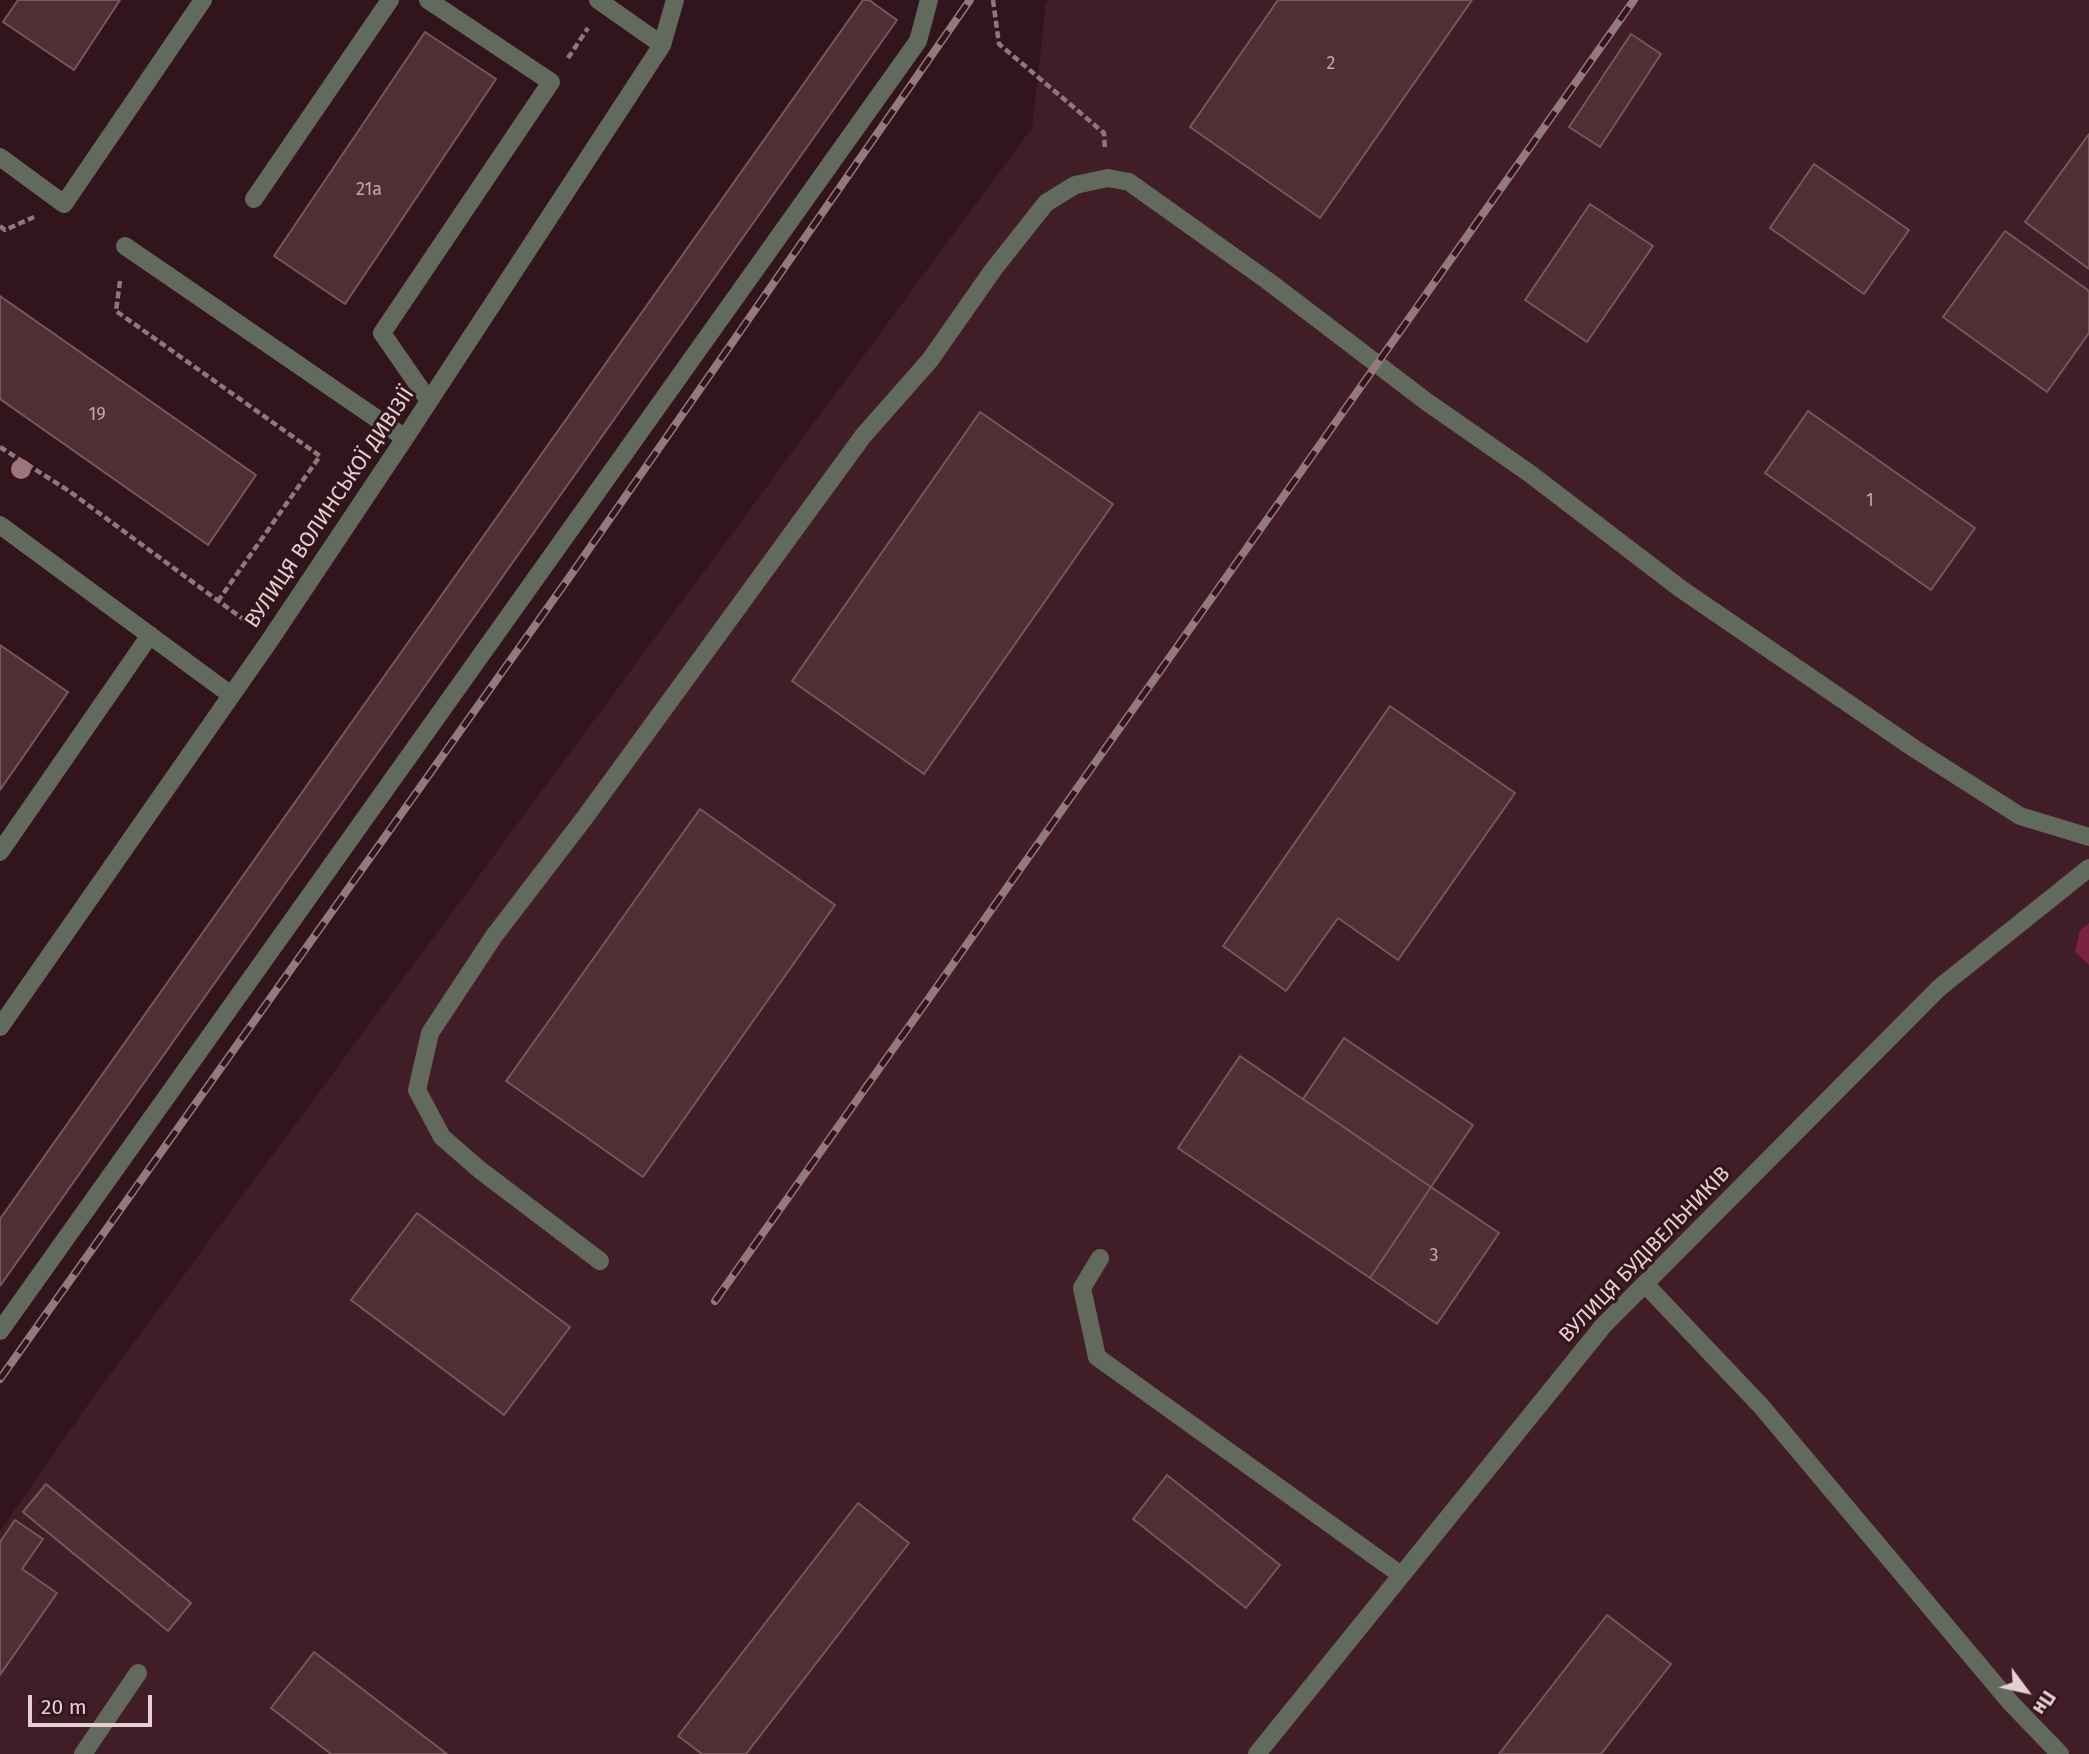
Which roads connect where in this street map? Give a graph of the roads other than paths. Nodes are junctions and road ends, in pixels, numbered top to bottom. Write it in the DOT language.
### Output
graph roads {
  1 [pos="204,0"];
  2 [pos="390,0"];
  3 [pos="428,0"];
  4 [pos="675,0"];
  5 [pos="929,0"];
  6 [pos="601,2"];
  7 [pos="662,45"];
  8 [pos="0,157"];
  9 [pos="254,199"];
  10 [pos="125,246"];
  11 [pos="429,401"];
  12 [pos="405,438"];
  13 [pos="0,525"];
  14 [pos="150,635"];
  15 [pos="232,695"];
  16 [pos="2089,837"];
  17 [pos="0,852"];
  18 [pos="2089,868"];
  19 [pos="0,1027"];
  20 [pos="1100,1258"];
  21 [pos="600,1261"];
  22 [pos="1645,1284"];
  23 [pos="0,1331"];
  24 [pos="1401,1575"];
  25 [pos="138,1673"];
  26 [pos="83,1754"];
  27 [pos="1257,1754"];
  28 [pos="2060,1754"];
  1 -- 8 [label="street"];
  2 -- 9 [label="street"];
  3 -- 11 [label="street"];
  4 -- 7 [label="street, ВУЛИЦЯ ВОЛИНСЬКОЇ ДИВІЗІЇ"];
  5 -- 23 [label="street"];
  6 -- 7 [label="street"];
  7 -- 11 [label="street, ВУЛИЦЯ ВОЛИНСЬКОЇ ДИВІЗІЇ"];
  10 -- 12 [label="street"];
  11 -- 12 [label="street, ВУЛИЦЯ ВОЛИНСЬКОЇ ДИВІЗІЇ"];
  12 -- 15 [label="street, ВУЛИЦЯ ВОЛИНСЬКОЇ ДИВІЗІЇ"];
  13 -- 14 [label="street"];
  14 -- 15 [label="street"];
  14 -- 17 [label="street"];
  15 -- 19 [label="street, ВУЛИЦЯ ВОЛИНСЬКОЇ ДИВІЗІЇ"];
  16 -- 21 [label="street"];
  18 -- 22 [label="street, ВУЛИЦЯ БУДІВЕЛЬНИКІВ"];
  20 -- 24 [label="street"];
  22 -- 24 [label="street, ВУЛИЦЯ БУДІВЕЛЬНИКІВ"];
  22 -- 28 [label="street"];
  24 -- 27 [label="street, ВУЛИЦЯ БУДІВЕЛЬНИКІВ"];
  25 -- 26 [label="street"];
}
